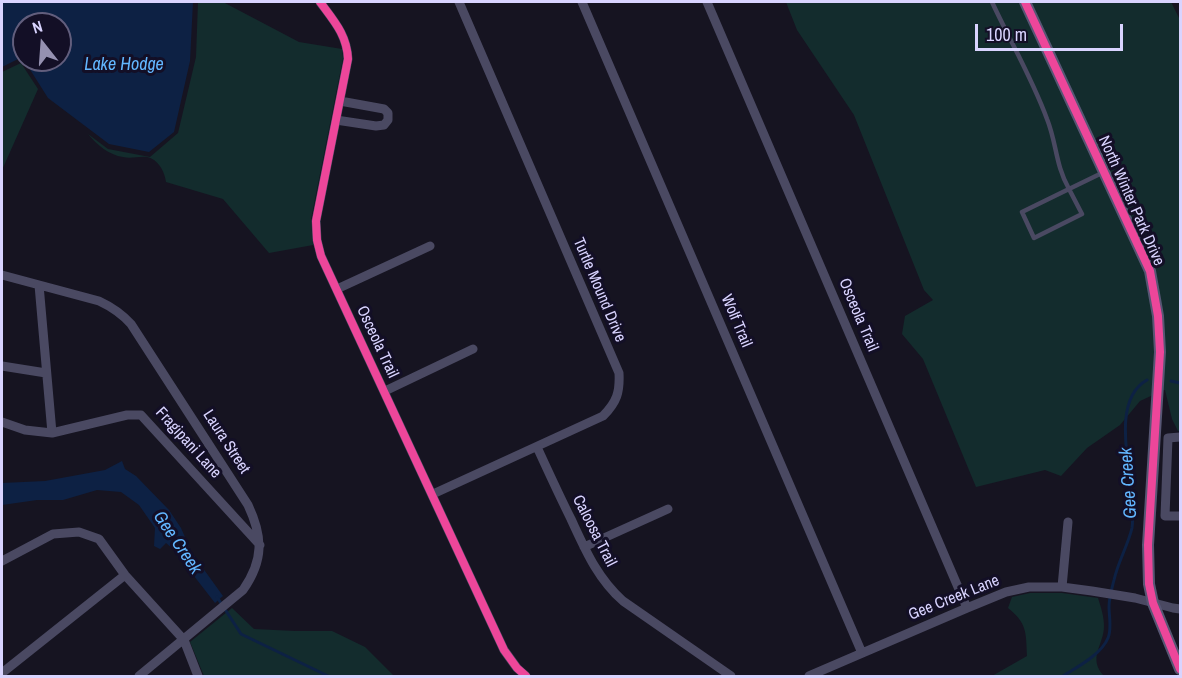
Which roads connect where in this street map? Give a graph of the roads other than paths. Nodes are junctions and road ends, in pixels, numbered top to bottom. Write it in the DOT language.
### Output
graph roads {
  1 [pos="320,2"];
  2 [pos="459,2"];
  3 [pos="582,2"];
  4 [pos="707,2"];
  5 [pos="992,2"];
  6 [pos="1025,2"];
  7 [pos="340,100"];
  8 [pos="336,120"];
  9 [pos="1105,172"];
  10 [pos="1070,189"];
  11 [pos="430,246"];
  12 [pos="2,275"];
  13 [pos="39,285"];
  14 [pos="337,289"];
  15 [pos="473,349"];
  16 [pos="2,366"];
  17 [pos="46,373"];
  18 [pos="385,391"];
  19 [pos="2,422"];
  20 [pos="52,433"];
  21 [pos="1180,437"];
  22 [pos="537,447"];
  23 [pos="433,494"];
  24 [pos="668,510"];
  25 [pos="1180,516"];
  26 [pos="1068,522"];
  27 [pos="260,545"];
  28 [pos="584,548"];
  29 [pos="2,561"];
  30 [pos="125,574"];
  31 [pos="1062,587"];
  32 [pos="1153,603"];
  33 [pos="967,608"];
  34 [pos="1180,609"];
  35 [pos="184,640"];
  36 [pos="862,653"];
  37 [pos="1180,669"];
  38 [pos="2,673"];
  39 [pos="140,676"];
  40 [pos="198,676"];
  41 [pos="526,676"];
  42 [pos="731,676"];
  43 [pos="809,676"];
  1 -- 7 [label="street, Osceola Trail"];
  2 -- 22 [label="street, Turtle Mound Drive"];
  3 -- 36 [label="street, Wolf Trail"];
  4 -- 33 [label="street, Osceola Trail"];
  5 -- 10 [label="lane"];
  6 -- 9 [label="street, North Winter Park Drive"];
  7 -- 8 [label="street, Osceola Trail"];
  7 -- 8 [label="street"];
  8 -- 14 [label="street, Osceola Trail"];
  9 -- 10 [label="lane"];
  9 -- 32 [label="street, North Winter Park Drive"];
  10 -- 10 [label="lane"];
  11 -- 14 [label="street"];
  12 -- 13 [label="street, Laura Street"];
  13 -- 17 [label="street"];
  13 -- 27 [label="street, Laura Street"];
  14 -- 18 [label="street, Osceola Trail"];
  15 -- 18 [label="street"];
  16 -- 17 [label="street"];
  17 -- 20 [label="street"];
  18 -- 23 [label="street, Osceola Trail"];
  19 -- 20 [label="street, Fragipani Lane"];
  20 -- 27 [label="street, Fragipani Lane"];
  21 -- 25 [label="street"];
  22 -- 23 [label="street, Turtle Mound Drive"];
  22 -- 28 [label="street, Caloosa Trail"];
  23 -- 41 [label="street, Osceola Trail"];
  24 -- 28 [label="street"];
  26 -- 31 [label="street"];
  27 -- 35 [label="street, Laura Street"];
  28 -- 42 [label="street, Caloosa Trail"];
  29 -- 30 [label="street"];
  30 -- 35 [label="street"];
  30 -- 38 [label="street"];
  31 -- 32 [label="street, Gee Creek Lane"];
  31 -- 33 [label="street, Gee Creek Lane"];
  32 -- 34 [label="street, Gee Creek Lane"];
  32 -- 37 [label="street, North Winter Park Drive"];
  33 -- 36 [label="street, Gee Creek Lane"];
  35 -- 39 [label="street, Laura Street"];
  35 -- 40 [label="street"];
  36 -- 43 [label="street, Gee Creek Lane"];
}
